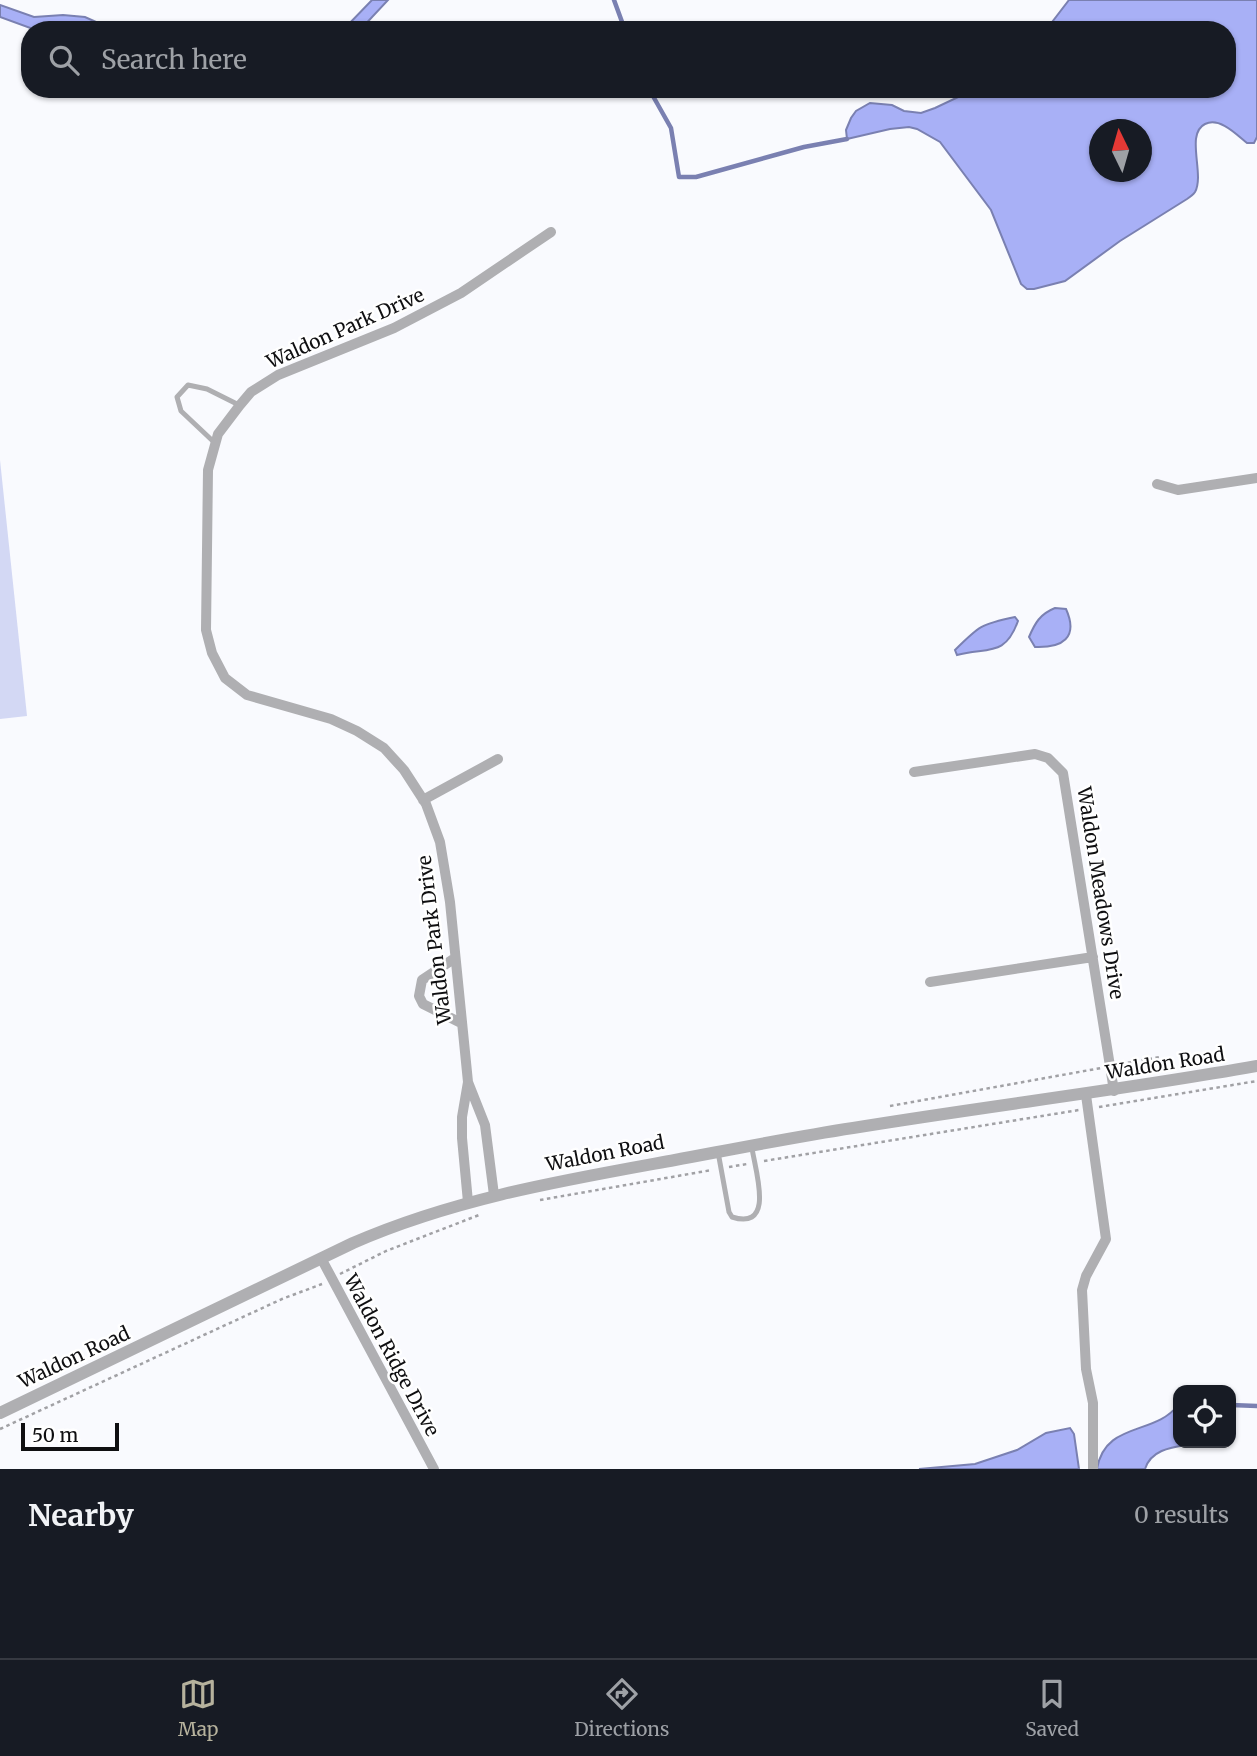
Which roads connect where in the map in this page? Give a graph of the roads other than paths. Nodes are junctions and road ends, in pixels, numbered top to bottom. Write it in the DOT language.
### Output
graph roads {
  1 [pos="551,232"];
  2 [pos="240,405"];
  3 [pos="216,443"];
  4 [pos="1257,478"];
  5 [pos="1157,484"];
  6 [pos="498,759"];
  7 [pos="915,772"];
  8 [pos="423,800"];
  9 [pos="1093,957"];
  10 [pos="455,958"];
  11 [pos="930,982"];
  12 [pos="461,1023"];
  13 [pos="1257,1066"];
  14 [pos="468,1082"];
  15 [pos="1114,1091"];
  16 [pos="1086,1095"];
  17 [pos="751,1146"];
  18 [pos="718,1152"];
  19 [pos="494,1195"];
  20 [pos="468,1202"];
  21 [pos="321,1258"];
  22 [pos="0,1413"];
  23 [pos="434,1469"];
  24 [pos="1093,1469"];
  1 -- 2 [label="street, Waldon Park Drive"];
  2 -- 3 [label="street, Waldon Park Drive"];
  2 -- 3 [label="lane"];
  3 -- 8 [label="street, Waldon Park Drive"];
  4 -- 5 [label="street"];
  6 -- 8 [label="street"];
  7 -- 9 [label="street, Waldon Meadows Drive"];
  8 -- 10 [label="street, Waldon Park Drive"];
  9 -- 11 [label="street"];
  9 -- 15 [label="street, Waldon Meadows Drive"];
  10 -- 12 [label="street, Waldon Park Drive"];
  10 -- 12 [label="street"];
  12 -- 14 [label="street, Waldon Park Drive"];
  13 -- 15 [label="street, Waldon Road"];
  14 -- 19 [label="street, Waldon Park Drive"];
  14 -- 20 [label="street, Waldon Park Drive"];
  15 -- 16 [label="street, Waldon Road"];
  16 -- 17 [label="street, Waldon Road"];
  16 -- 24 [label="street"];
  17 -- 18 [label="street, Waldon Road"];
  17 -- 18 [label="lane"];
  18 -- 19 [label="street, Waldon Road"];
  19 -- 20 [label="street, Waldon Road"];
  20 -- 21 [label="street, Waldon Road"];
  21 -- 22 [label="street, Waldon Road"];
  21 -- 23 [label="street, Waldon Ridge Drive"];
}
